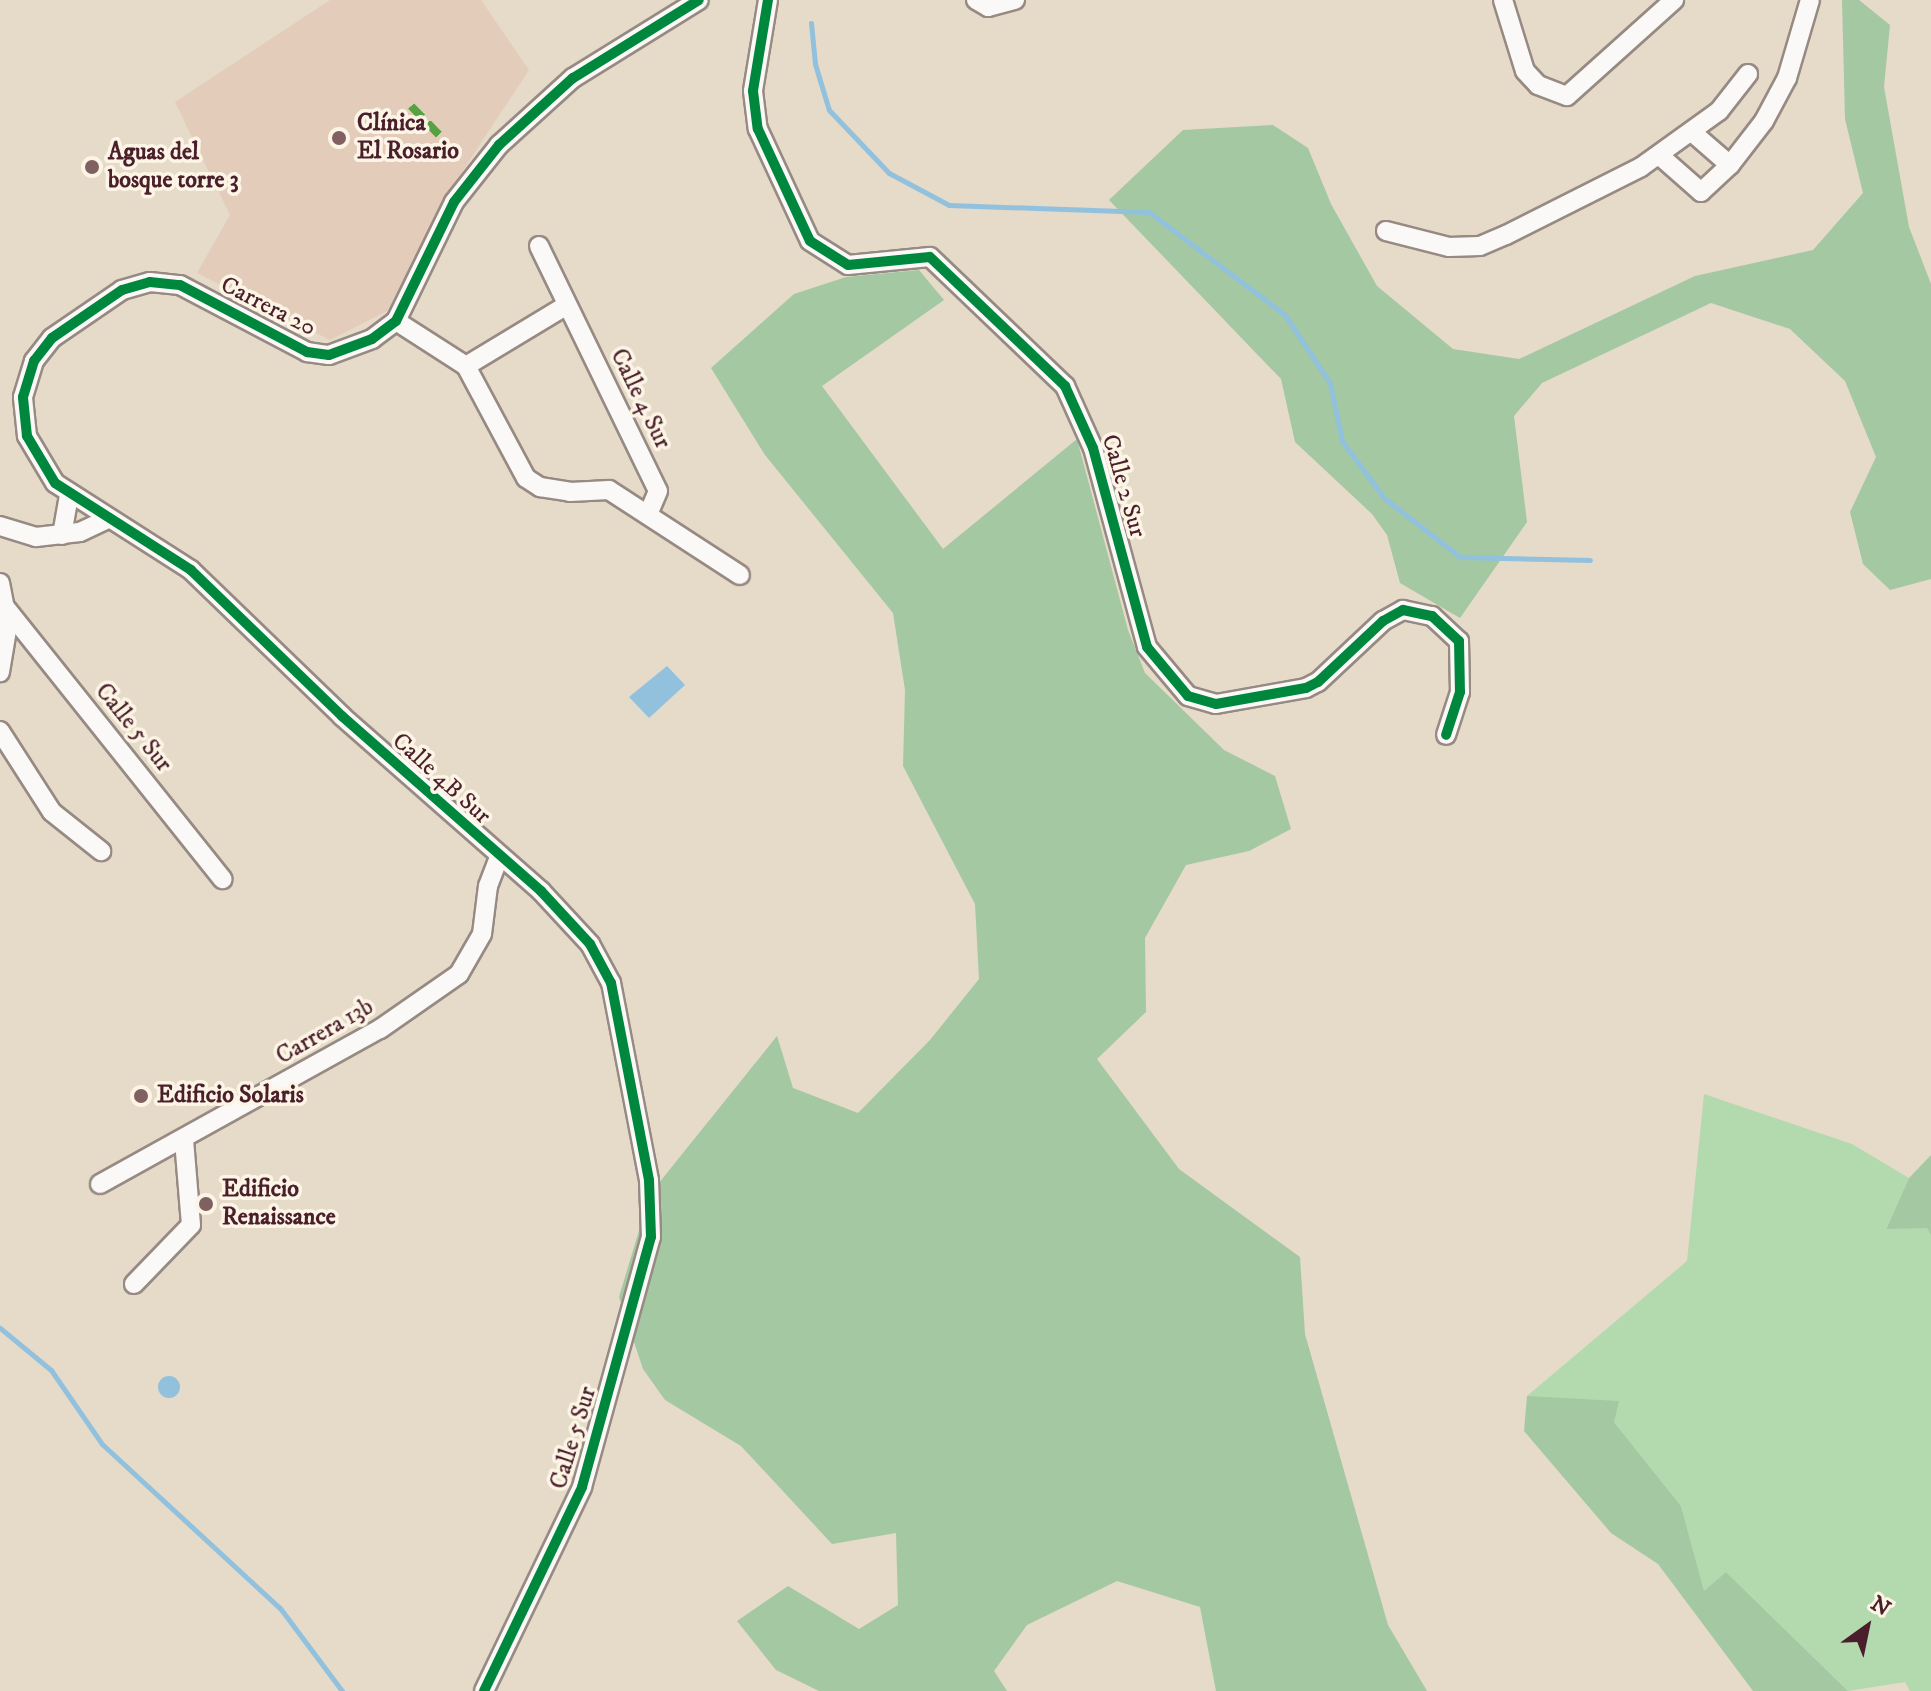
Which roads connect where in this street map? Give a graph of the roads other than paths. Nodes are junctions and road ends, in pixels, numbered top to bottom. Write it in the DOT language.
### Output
graph roads {
  1 [pos="699,0"];
  2 [pos="768,0"];
  3 [pos="976,0"];
  4 [pos="1015,0"];
  5 [pos="1503,0"];
  6 [pos="1674,0"];
  7 [pos="1810,0"];
  8 [pos="1748,74"];
  9 [pos="1693,133"];
  10 [pos="1659,155"];
  11 [pos="1730,165"];
  12 [pos="1386,231"];
  13 [pos="539,246"];
  14 [pos="567,305"];
  15 [pos="396,321"];
  16 [pos="466,366"];
  17 [pos="69,497"];
  18 [pos="648,514"];
  19 [pos="108,519"];
  20 [pos="0,526"];
  21 [pos="62,535"];
  22 [pos="740,575"];
  23 [pos="0,583"];
  24 [pos="6,608"];
  25 [pos="0,672"];
  26 [pos="0,731"];
  27 [pos="1446,735"];
  28 [pos="101,851"];
  29 [pos="499,858"];
  30 [pos="222,879"];
  31 [pos="184,1139"];
  32 [pos="649,1180"];
  33 [pos="100,1184"];
  34 [pos="134,1284"];
  35 [pos="484,1691"];
  1 -- 15 [label="street, Carrera 20"];
  2 -- 27 [label="street, Calle 2 Sur"];
  3 -- 4 [label="street"];
  5 -- 6 [label="street"];
  7 -- 11 [label="street"];
  8 -- 9 [label="street"];
  9 -- 10 [label="street"];
  9 -- 11 [label="street"];
  10 -- 11 [label="street"];
  10 -- 12 [label="street"];
  13 -- 14 [label="street, Calle 4 Sur"];
  14 -- 16 [label="street"];
  14 -- 18 [label="street, Calle 4 Sur"];
  15 -- 16 [label="street"];
  15 -- 17 [label="street, Carrera 20"];
  16 -- 18 [label="street"];
  17 -- 19 [label="street, Calle 4B Sur"];
  17 -- 21 [label="street"];
  18 -- 22 [label="street"];
  19 -- 21 [label="street"];
  19 -- 29 [label="street, Calle 4B Sur"];
  20 -- 21 [label="street"];
  23 -- 24 [label="street"];
  24 -- 25 [label="street"];
  24 -- 30 [label="street, Calle 5 Sur"];
  26 -- 28 [label="street"];
  29 -- 31 [label="street, Carrera 13b"];
  29 -- 32 [label="street, Calle 4B Sur"];
  31 -- 33 [label="street, Carrera 13b"];
  31 -- 34 [label="street"];
  32 -- 35 [label="street, Calle 5 Sur"];
}
